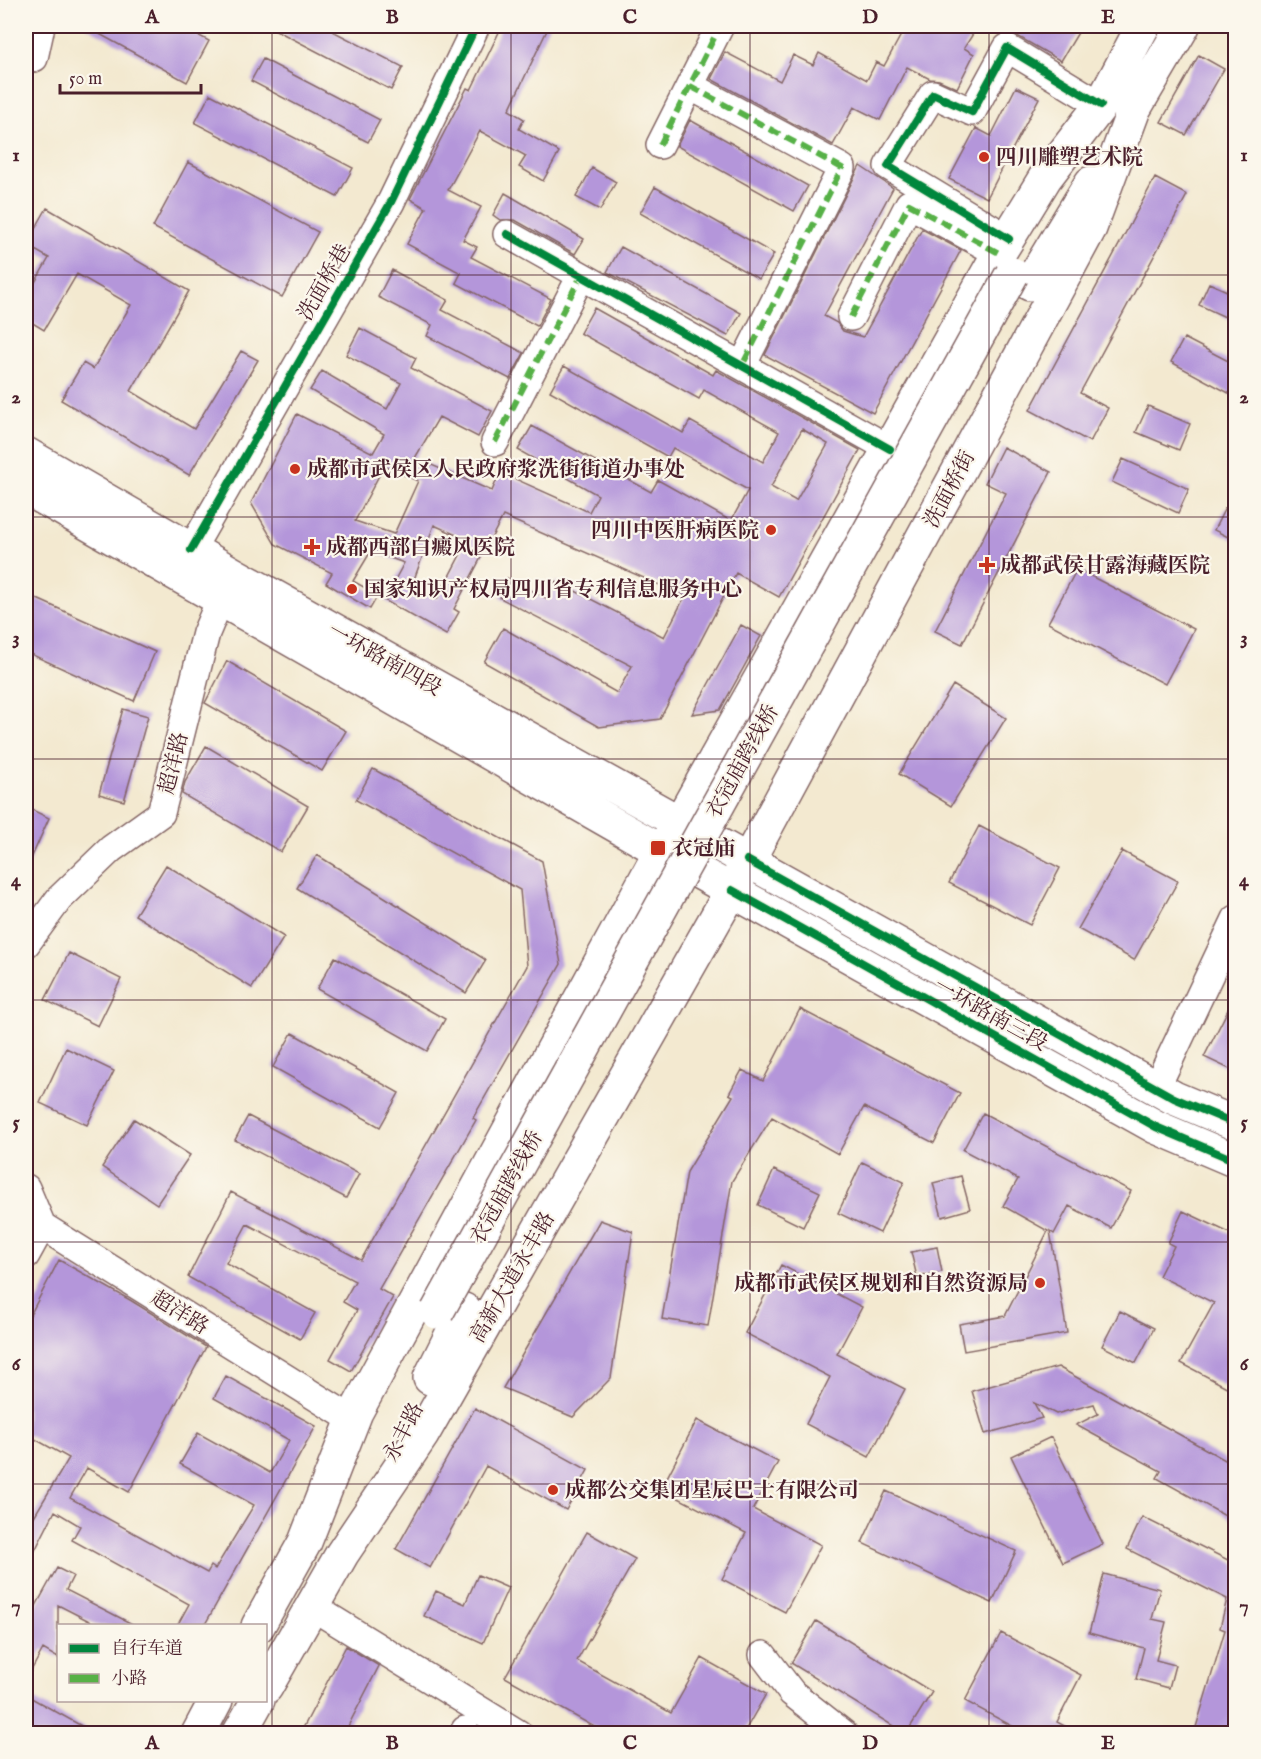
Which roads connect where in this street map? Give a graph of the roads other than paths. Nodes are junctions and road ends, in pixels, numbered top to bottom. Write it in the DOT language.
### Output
graph roads {
  1 [pos="41,26"];
  2 [pos="476,26"];
  3 [pos="720,26"];
  4 [pos="1143,26"];
  5 [pos="1184,26"];
  6 [pos="34,58"];
  7 [pos="690,86"];
  8 [pos="1101,105"];
  9 [pos="1134,109"];
  10 [pos="660,145"];
  11 [pos="507,234"];
  12 [pos="1013,262"];
  13 [pos="581,276"];
  14 [pos="851,317"];
  15 [pos="742,366"];
  16 [pos="495,442"];
  17 [pos="890,449"];
  18 [pos="26,454"];
  19 [pos="26,488"];
  20 [pos="191,550"];
  21 [pos="220,600"];
  22 [pos="680,822"];
  23 [pos="661,850"];
  24 [pos="747,860"];
  25 [pos="732,890"];
  26 [pos="1236,919"];
  27 [pos="26,944"];
  28 [pos="1158,1084"];
  29 [pos="1236,1124"];
  30 [pos="1236,1161"];
  31 [pos="26,1188"];
  32 [pos="42,1226"];
  33 [pos="26,1255"];
  34 [pos="451,1311"];
  35 [pos="352,1420"];
  36 [pos="305,1542"];
  37 [pos="342,1554"];
  38 [pos="311,1606"];
  39 [pos="259,1624"];
  40 [pos="763,1655"];
  41 [pos="267,1685"];
  42 [pos="215,1702"];
  43 [pos="257,1702"];
  44 [pos="198,1734"];
  45 [pos="239,1734"];
  46 [pos="519,1734"];
  47 [pos="844,1734"];
  1 -- 6 [label="street"];
  2 -- 20 [label="street, 洗面桥巷"];
  3 -- 7 [label="street"];
  4 -- 8 [label="main road, 洗面桥街"];
  5 -- 9 [label="main road, 洗面桥街"];
  7 -- 10 [label="street"];
  7 -- 15 [label="street"];
  8 -- 12 [label="main road, 洗面桥街"];
  8 -- 12 [label="street"];
  9 -- 12 [label="main road, 洗面桥街"];
  9 -- 24 [label="main road, 洗面桥街"];
  11 -- 13 [label="street"];
  12 -- 14 [label="street"];
  12 -- 17 [label="main road, 洗面桥街"];
  12 -- 34 [label="main road, 衣冠庙跨线桥, bridge"];
  13 -- 15 [label="street"];
  13 -- 16 [label="street"];
  15 -- 17 [label="street"];
  17 -- 22 [label="main road, 洗面桥街"];
  18 -- 20 [label="main road, 一环路南四段"];
  19 -- 21 [label="main road, 一环路南四段"];
  20 -- 22 [label="main road, 一环路南四段"];
  21 -- 23 [label="main road, 一环路南四段"];
  21 -- 27 [label="street, 超洋路"];
  22 -- 23 [label="main road"];
  22 -- 24 [label="main road, 一环路南四段"];
  23 -- 25 [label="main road, 一环路南四段"];
  23 -- 35 [label="main road"];
  24 -- 25 [label="main road, 高新大道永丰路"];
  24 -- 29 [label="main road, 一环路南三段"];
  25 -- 30 [label="main road, 一环路南三段"];
  25 -- 37 [label="main road, 高新大道永丰路"];
  26 -- 28 [label="street"];
  31 -- 32 [label="street"];
  32 -- 33 [label="street"];
  32 -- 35 [label="street, 超洋路"];
  34 -- 36 [label="main road, 永丰路"];
  34 -- 37 [label="main road, 永丰路"];
  35 -- 36 [label="main road"];
  36 -- 39 [label="main road"];
  37 -- 38 [label="main road, 高新大道永丰路"];
  38 -- 41 [label="main road, 高新大道永丰路"];
  38 -- 46 [label="street"];
  40 -- 47 [label="street"];
  42 -- 44 [label="main road"];
  43 -- 45 [label="main road"];
}
